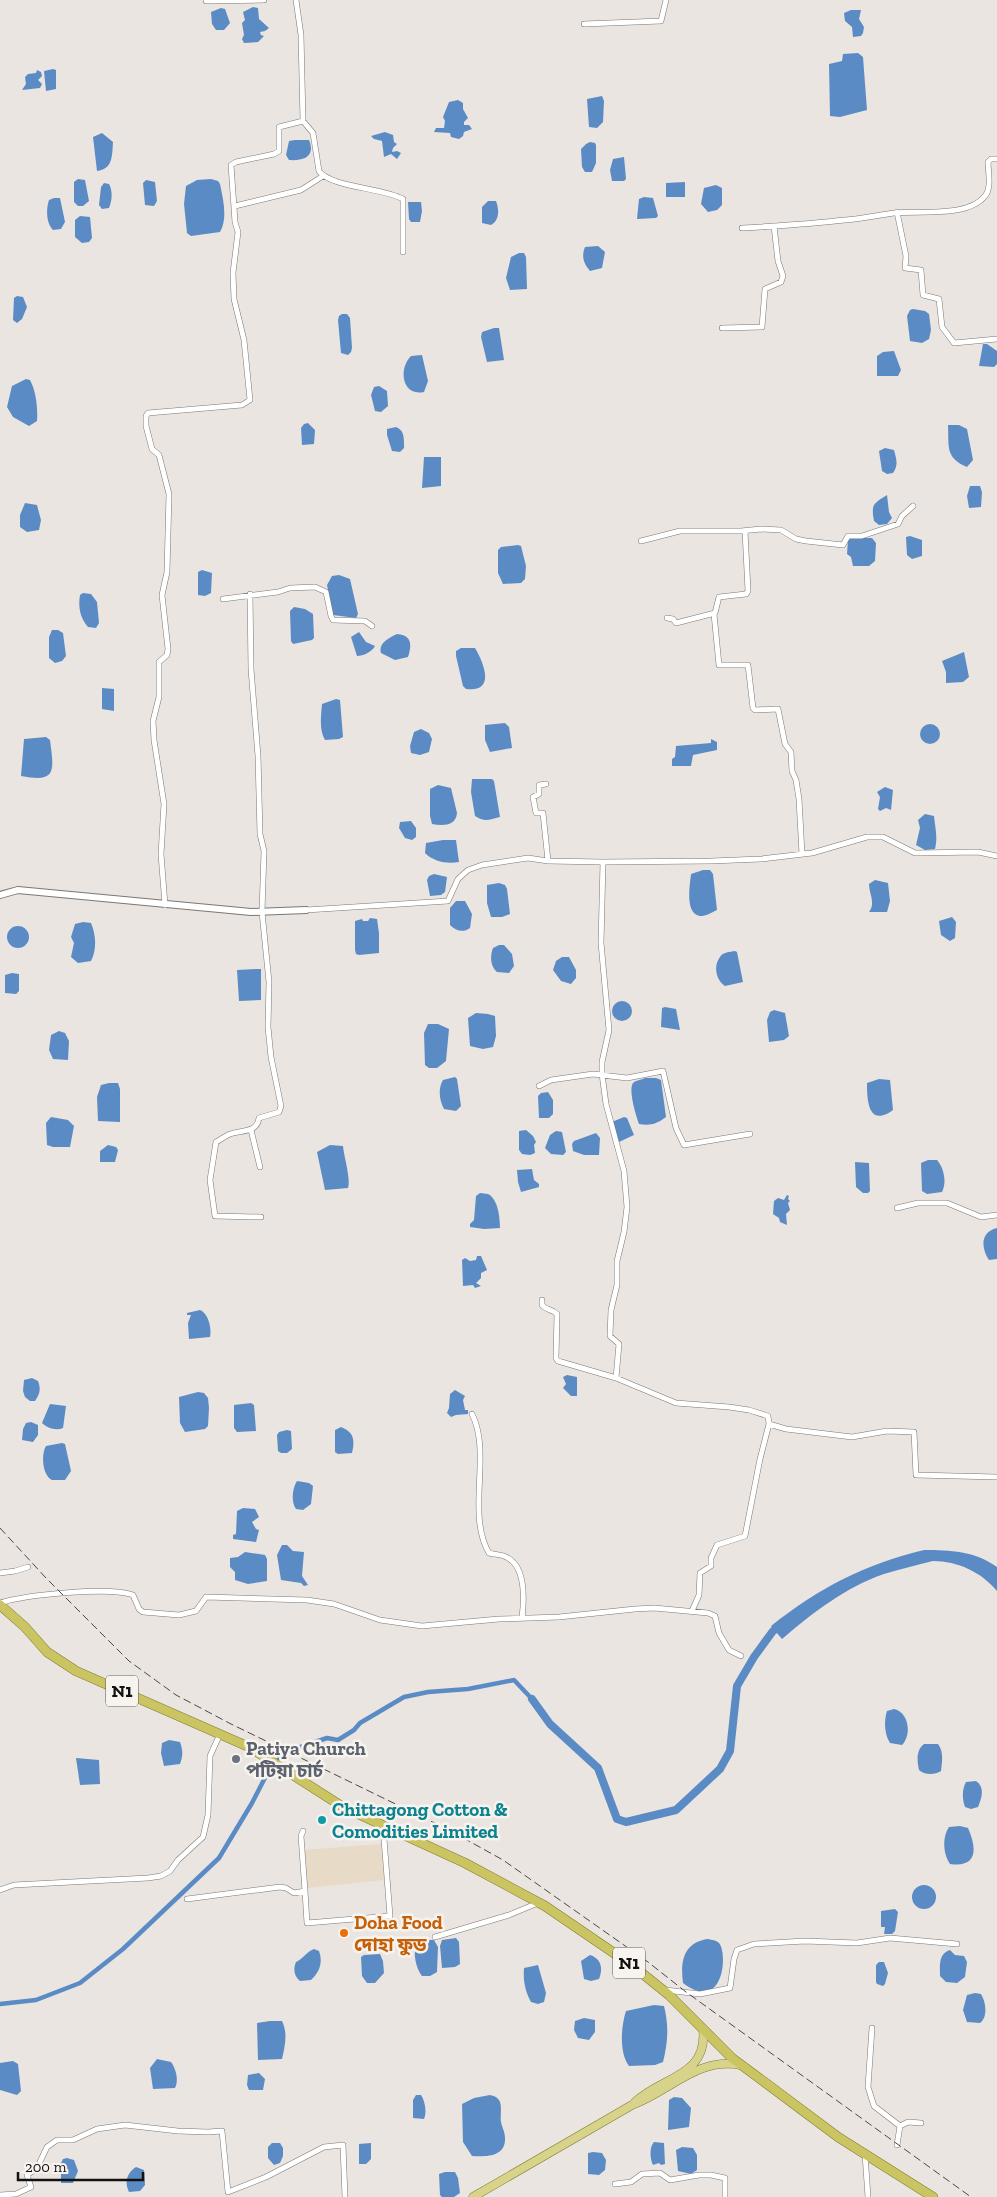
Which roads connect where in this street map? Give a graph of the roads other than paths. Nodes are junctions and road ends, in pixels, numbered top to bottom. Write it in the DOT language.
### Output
graph roads {
  1 [pos="264,0"];
  2 [pos="296,0"];
  3 [pos="666,0"];
  4 [pos="206,1"];
  5 [pos="584,24"];
  6 [pos="303,121"];
  7 [pos="997,159"];
  8 [pos="322,176"];
  9 [pos="235,206"];
  10 [pos="897,212"];
  11 [pos="774,226"];
  12 [pos="742,228"];
  13 [pos="403,252"];
  14 [pos="722,328"];
  15 [pos="997,339"];
  16 [pos="912,506"];
  17 [pos="745,531"];
  18 [pos="642,541"];
  19 [pos="250,594"];
  20 [pos="223,598"];
  21 [pos="714,614"];
  22 [pos="667,618"];
  23 [pos="372,626"];
  24 [pos="546,784"];
  25 [pos="802,854"];
  26 [pos="997,856"];
  27 [pos="548,861"];
  28 [pos="603,862"];
  29 [pos="0,895"];
  30 [pos="165,904"];
  31 [pos="306,910"];
  32 [pos="262,912"];
  33 [pos="602,1074"];
  34 [pos="539,1086"];
  35 [pos="250,1130"];
  36 [pos="750,1134"];
  37 [pos="260,1167"];
  38 [pos="897,1208"];
  39 [pos="997,1215"];
  40 [pos="261,1217"];
  41 [pos="542,1300"];
  42 [pos="616,1378"];
  43 [pos="472,1414"];
  44 [pos="769,1424"];
  45 [pos="997,1476"];
  46 [pos="28,1567"];
  47 [pos="0,1573"];
  48 [pos="0,1604"];
  49 [pos="692,1611"];
  50 [pos="522,1618"];
  51 [pos="741,1656"];
  52 [pos="220,1734"];
  53 [pos="383,1826"];
  54 [pos="303,1831"];
  55 [pos="0,1890"];
  56 [pos="305,1891"];
  57 [pos="187,1899"];
  58 [pos="539,1902"];
  59 [pos="435,1938"];
  60 [pos="957,1944"];
  61 [pos="664,1990"];
  62 [pos="872,2028"];
  63 [pos="703,2029"];
  64 [pos="741,2065"];
  65 [pos="632,2105"];
  66 [pos="921,2123"];
  67 [pos="900,2126"];
  68 [pos="897,2145"];
  69 [pos="865,2154"];
  70 [pos="615,2184"];
  71 [pos="0,2195"];
  72 [pos="345,2197"];
  73 [pos="474,2197"];
  74 [pos="725,2197"];
  75 [pos="868,2197"];
  76 [pos="933,2197"];
  1 -- 4 [label="street"];
  2 -- 6 [label="street"];
  3 -- 5 [label="street"];
  6 -- 8 [label="street"];
  6 -- 9 [label="street"];
  7 -- 10 [label="street"];
  8 -- 9 [label="street"];
  8 -- 13 [label="street"];
  9 -- 30 [label="street"];
  10 -- 11 [label="street"];
  10 -- 15 [label="street"];
  11 -- 12 [label="street"];
  11 -- 14 [label="street"];
  16 -- 17 [label="street"];
  17 -- 18 [label="street"];
  17 -- 21 [label="street"];
  19 -- 20 [label="street"];
  19 -- 23 [label="street"];
  19 -- 32 [label="street"];
  21 -- 22 [label="street"];
  21 -- 25 [label="street"];
  24 -- 27 [label="street"];
  25 -- 26 [label="street"];
  25 -- 28 [label="street"];
  27 -- 28 [label="street"];
  27 -- 31 [label="street"];
  28 -- 33 [label="street"];
  29 -- 30 [label="street"];
  30 -- 32 [label="street"];
  31 -- 32 [label="street"];
  32 -- 35 [label="street"];
  33 -- 34 [label="street"];
  33 -- 36 [label="street"];
  33 -- 42 [label="street"];
  35 -- 37 [label="street"];
  35 -- 40 [label="street"];
  38 -- 39 [label="street"];
  41 -- 42 [label="street"];
  42 -- 44 [label="street"];
  43 -- 50 [label="street"];
  44 -- 45 [label="street"];
  44 -- 49 [label="street"];
  46 -- 47 [label="street"];
  48 -- 50 [label="street"];
  48 -- 52 [label="highway, N1"];
  49 -- 50 [label="street"];
  49 -- 51 [label="street"];
  52 -- 53 [label="highway, N1"];
  52 -- 55 [label="street"];
  53 -- 56 [label="street"];
  53 -- 58 [label="highway, N1"];
  54 -- 56 [label="street"];
  56 -- 57 [label="street"];
  58 -- 59 [label="street"];
  58 -- 61 [label="highway, N1"];
  60 -- 61 [label="street"];
  61 -- 63 [label="highway, N1"];
  62 -- 67 [label="street"];
  63 -- 64 [label="highway, N1"];
  63 -- 65 [label="main road"];
  64 -- 65 [label="main road"];
  64 -- 69 [label="highway, N1"];
  65 -- 73 [label="main road"];
  66 -- 67 [label="street"];
  67 -- 68 [label="street"];
  69 -- 75 [label="street"];
  69 -- 76 [label="highway, N1"];
  70 -- 74 [label="street"];
  71 -- 72 [label="street"];
}
